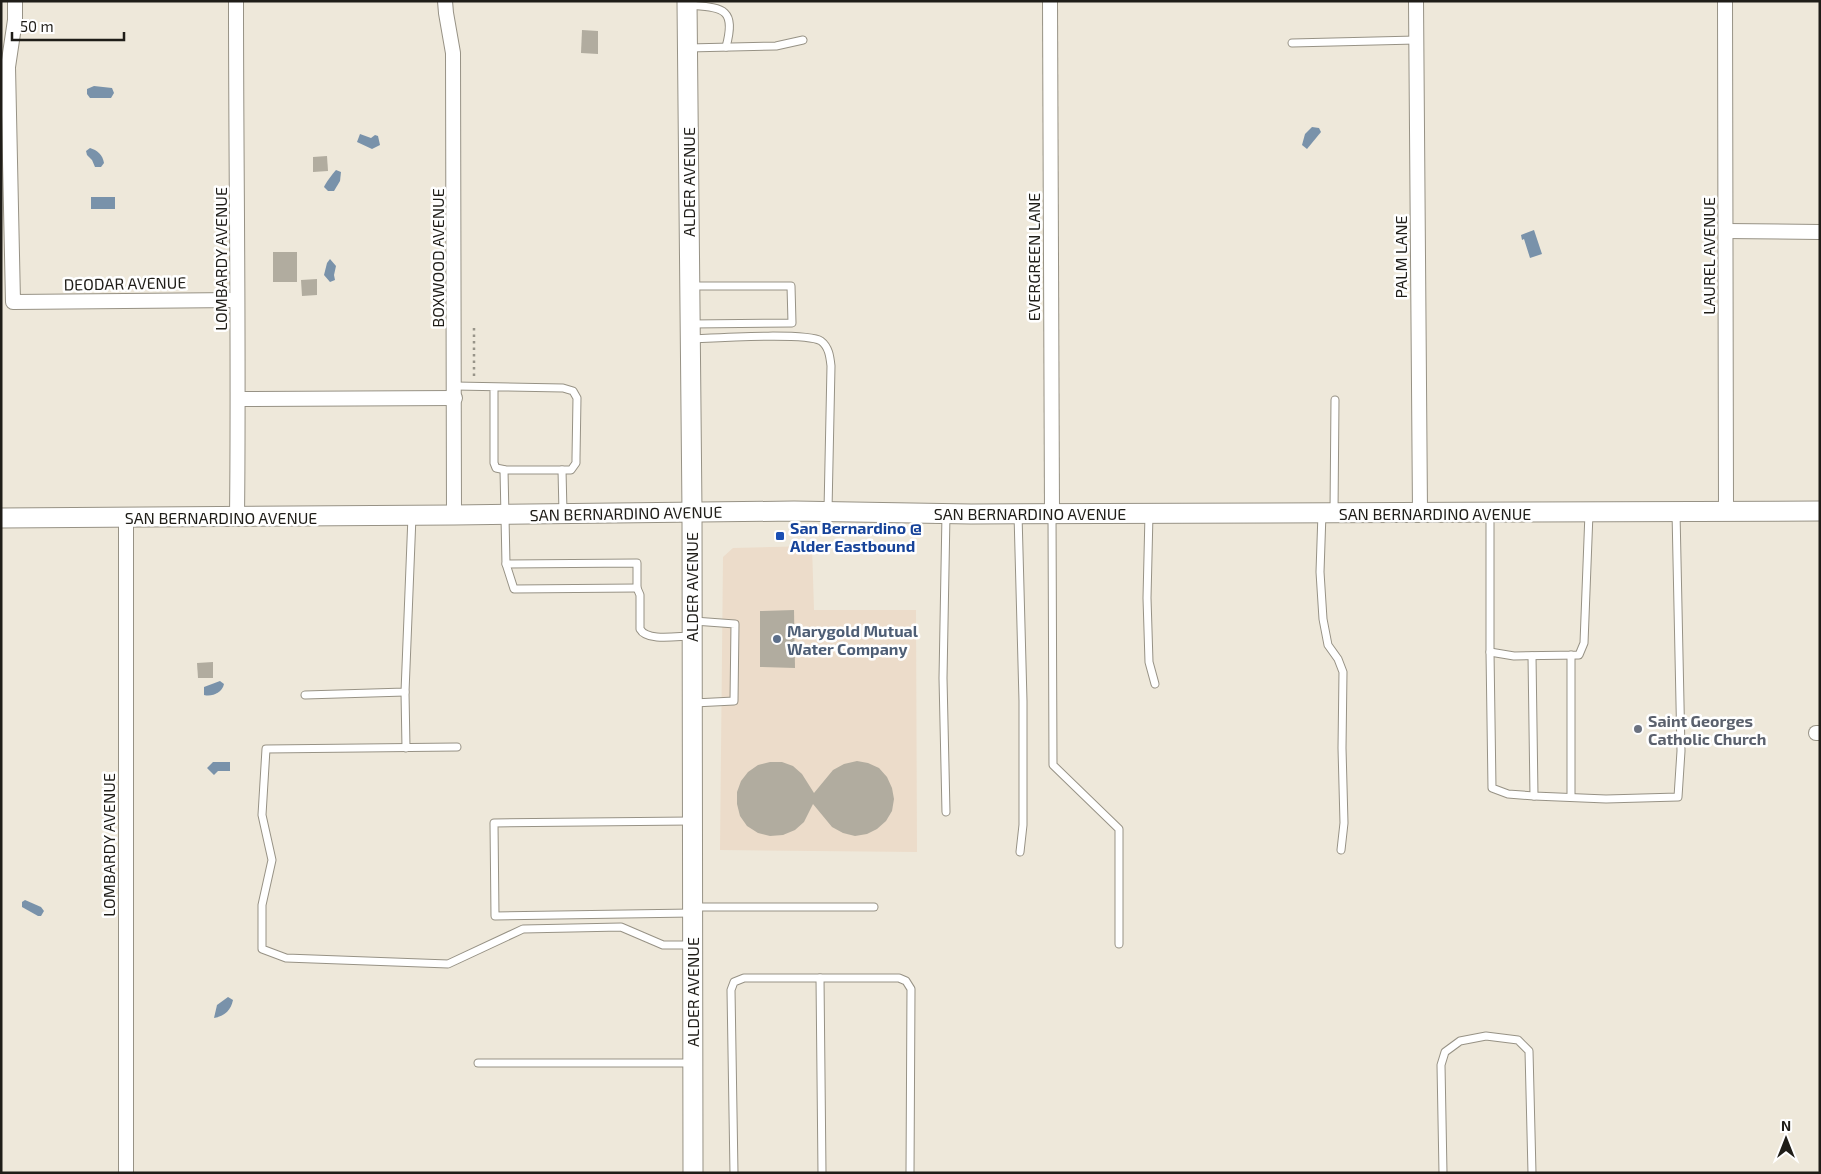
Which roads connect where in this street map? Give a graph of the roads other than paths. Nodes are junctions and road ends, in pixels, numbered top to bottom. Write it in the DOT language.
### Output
graph roads {
  1 [pos="15,1"];
  2 [pos="236,1"];
  3 [pos="445,1"];
  4 [pos="1050,1"];
  5 [pos="1416,1"];
  6 [pos="1725,1"];
  7 [pos="687,3"];
  8 [pos="803,40"];
  9 [pos="1416,40"];
  10 [pos="1292,43"];
  11 [pos="726,47"];
  12 [pos="688,48"];
  13 [pos="1726,231"];
  14 [pos="1820,232"];
  15 [pos="689,286"];
  16 [pos="237,300"];
  17 [pos="689,331"];
  18 [pos="494,387"];
  19 [pos="455,392"];
  20 [pos="239,398"];
  21 [pos="1334,400"];
  22 [pos="504,470"];
  23 [pos="562,470"];
  24 [pos="828,511"];
  25 [pos="1726,511"];
  26 [pos="1820,511"];
  27 [pos="692,512"];
  28 [pos="1490,512"];
  29 [pos="1589,512"];
  30 [pos="1676,512"];
  31 [pos="946,513"];
  32 [pos="1149,513"];
  33 [pos="1328,513"];
  34 [pos="1420,513"];
  35 [pos="506,514"];
  36 [pos="563,514"];
  37 [pos="1018,514"];
  38 [pos="1052,514"];
  39 [pos="454,515"];
  40 [pos="412,516"];
  41 [pos="237,517"];
  42 [pos="1,518"];
  43 [pos="126,518"];
  44 [pos="506,564"];
  45 [pos="637,588"];
  46 [pos="691,628"];
  47 [pos="1490,652"];
  48 [pos="1571,655"];
  49 [pos="1532,656"];
  50 [pos="1155,684"];
  51 [pos="405,692"];
  52 [pos="305,695"];
  53 [pos="691,703"];
  54 [pos="457,747"];
  55 [pos="406,748"];
  56 [pos="1534,796"];
  57 [pos="1570,797"];
  58 [pos="946,812"];
  59 [pos="691,821"];
  60 [pos="1341,850"];
  61 [pos="1020,852"];
  62 [pos="874,907"];
  63 [pos="692,910"];
  64 [pos="1119,944"];
  65 [pos="692,945"];
  66 [pos="820,978"];
  67 [pos="692,1063"];
  68 [pos="478,1064"];
  69 [pos="126,1173"];
  70 [pos="693,1173"];
  71 [pos="734,1173"];
  72 [pos="822,1173"];
  73 [pos="910,1173"];
  74 [pos="1443,1173"];
  75 [pos="1532,1173"];
  1 -- 16 [label="street, DEODAR AVENUE"];
  2 -- 16 [label="street, LOMBARDY AVENUE"];
  3 -- 19 [label="street, BOXWOOD AVENUE"];
  4 -- 38 [label="street, EVERGREEN LANE"];
  5 -- 9 [label="street, PALM LANE"];
  6 -- 13 [label="street, LAUREL AVENUE"];
  7 -- 11 [label="lane"];
  7 -- 12 [label="main road, ALDER AVENUE"];
  8 -- 11 [label="lane"];
  9 -- 10 [label="lane"];
  9 -- 34 [label="street, PALM LANE"];
  11 -- 12 [label="lane"];
  12 -- 15 [label="main road, ALDER AVENUE"];
  13 -- 14 [label="street"];
  13 -- 25 [label="street, LAUREL AVENUE"];
  15 -- 17 [label="main road, ALDER AVENUE"];
  15 -- 17 [label="lane"];
  16 -- 20 [label="street, LOMBARDY AVENUE"];
  17 -- 24 [label="lane"];
  17 -- 27 [label="main road, ALDER AVENUE"];
  18 -- 19 [label="lane"];
  18 -- 22 [label="lane"];
  18 -- 23 [label="lane"];
  19 -- 20 [label="street"];
  19 -- 39 [label="street, BOXWOOD AVENUE"];
  20 -- 41 [label="street, LOMBARDY AVENUE"];
  21 -- 33 [label="lane"];
  22 -- 23 [label="lane"];
  22 -- 35 [label="lane"];
  23 -- 36 [label="lane"];
  24 -- 27 [label="main road, SAN BERNARDINO AVENUE"];
  24 -- 31 [label="main road, SAN BERNARDINO AVENUE"];
  25 -- 26 [label="main road, SAN BERNARDINO AVENUE"];
  25 -- 30 [label="main road, SAN BERNARDINO AVENUE"];
  27 -- 36 [label="main road, SAN BERNARDINO AVENUE"];
  27 -- 46 [label="main road, ALDER AVENUE"];
  28 -- 29 [label="main road, SAN BERNARDINO AVENUE"];
  28 -- 34 [label="main road, SAN BERNARDINO AVENUE"];
  28 -- 47 [label="lane"];
  29 -- 30 [label="main road, SAN BERNARDINO AVENUE"];
  29 -- 48 [label="lane"];
  30 -- 57 [label="lane"];
  31 -- 37 [label="main road, SAN BERNARDINO AVENUE"];
  31 -- 58 [label="lane"];
  32 -- 33 [label="main road, SAN BERNARDINO AVENUE"];
  32 -- 38 [label="main road, SAN BERNARDINO AVENUE"];
  32 -- 50 [label="lane"];
  33 -- 34 [label="main road, SAN BERNARDINO AVENUE"];
  33 -- 60 [label="lane"];
  35 -- 36 [label="main road, SAN BERNARDINO AVENUE"];
  35 -- 39 [label="main road, SAN BERNARDINO AVENUE"];
  35 -- 44 [label="lane"];
  37 -- 38 [label="main road, SAN BERNARDINO AVENUE"];
  37 -- 61 [label="lane"];
  38 -- 64 [label="lane"];
  39 -- 40 [label="main road, SAN BERNARDINO AVENUE"];
  40 -- 41 [label="main road, SAN BERNARDINO AVENUE"];
  40 -- 51 [label="lane"];
  41 -- 43 [label="main road, SAN BERNARDINO AVENUE"];
  42 -- 43 [label="main road, SAN BERNARDINO AVENUE"];
  43 -- 69 [label="street, LOMBARDY AVENUE"];
  44 -- 45 [label="lane"];
  44 -- 45 [label="lane"];
  45 -- 46 [label="lane"];
  46 -- 53 [label="main road, ALDER AVENUE"];
  46 -- 53 [label="lane"];
  47 -- 49 [label="lane"];
  47 -- 56 [label="lane"];
  48 -- 49 [label="lane"];
  48 -- 57 [label="lane"];
  49 -- 56 [label="lane"];
  51 -- 52 [label="lane"];
  51 -- 55 [label="lane"];
  53 -- 59 [label="main road, ALDER AVENUE"];
  54 -- 55 [label="lane"];
  55 -- 65 [label="lane"];
  56 -- 57 [label="lane"];
  59 -- 63 [label="main road, ALDER AVENUE"];
  59 -- 63 [label="lane"];
  62 -- 63 [label="lane"];
  63 -- 65 [label="main road, ALDER AVENUE"];
  65 -- 67 [label="main road, ALDER AVENUE"];
  66 -- 71 [label="lane"];
  66 -- 72 [label="lane"];
  66 -- 73 [label="lane"];
  67 -- 68 [label="lane"];
  67 -- 70 [label="main road, ALDER AVENUE"];
  74 -- 75 [label="lane"];
}
